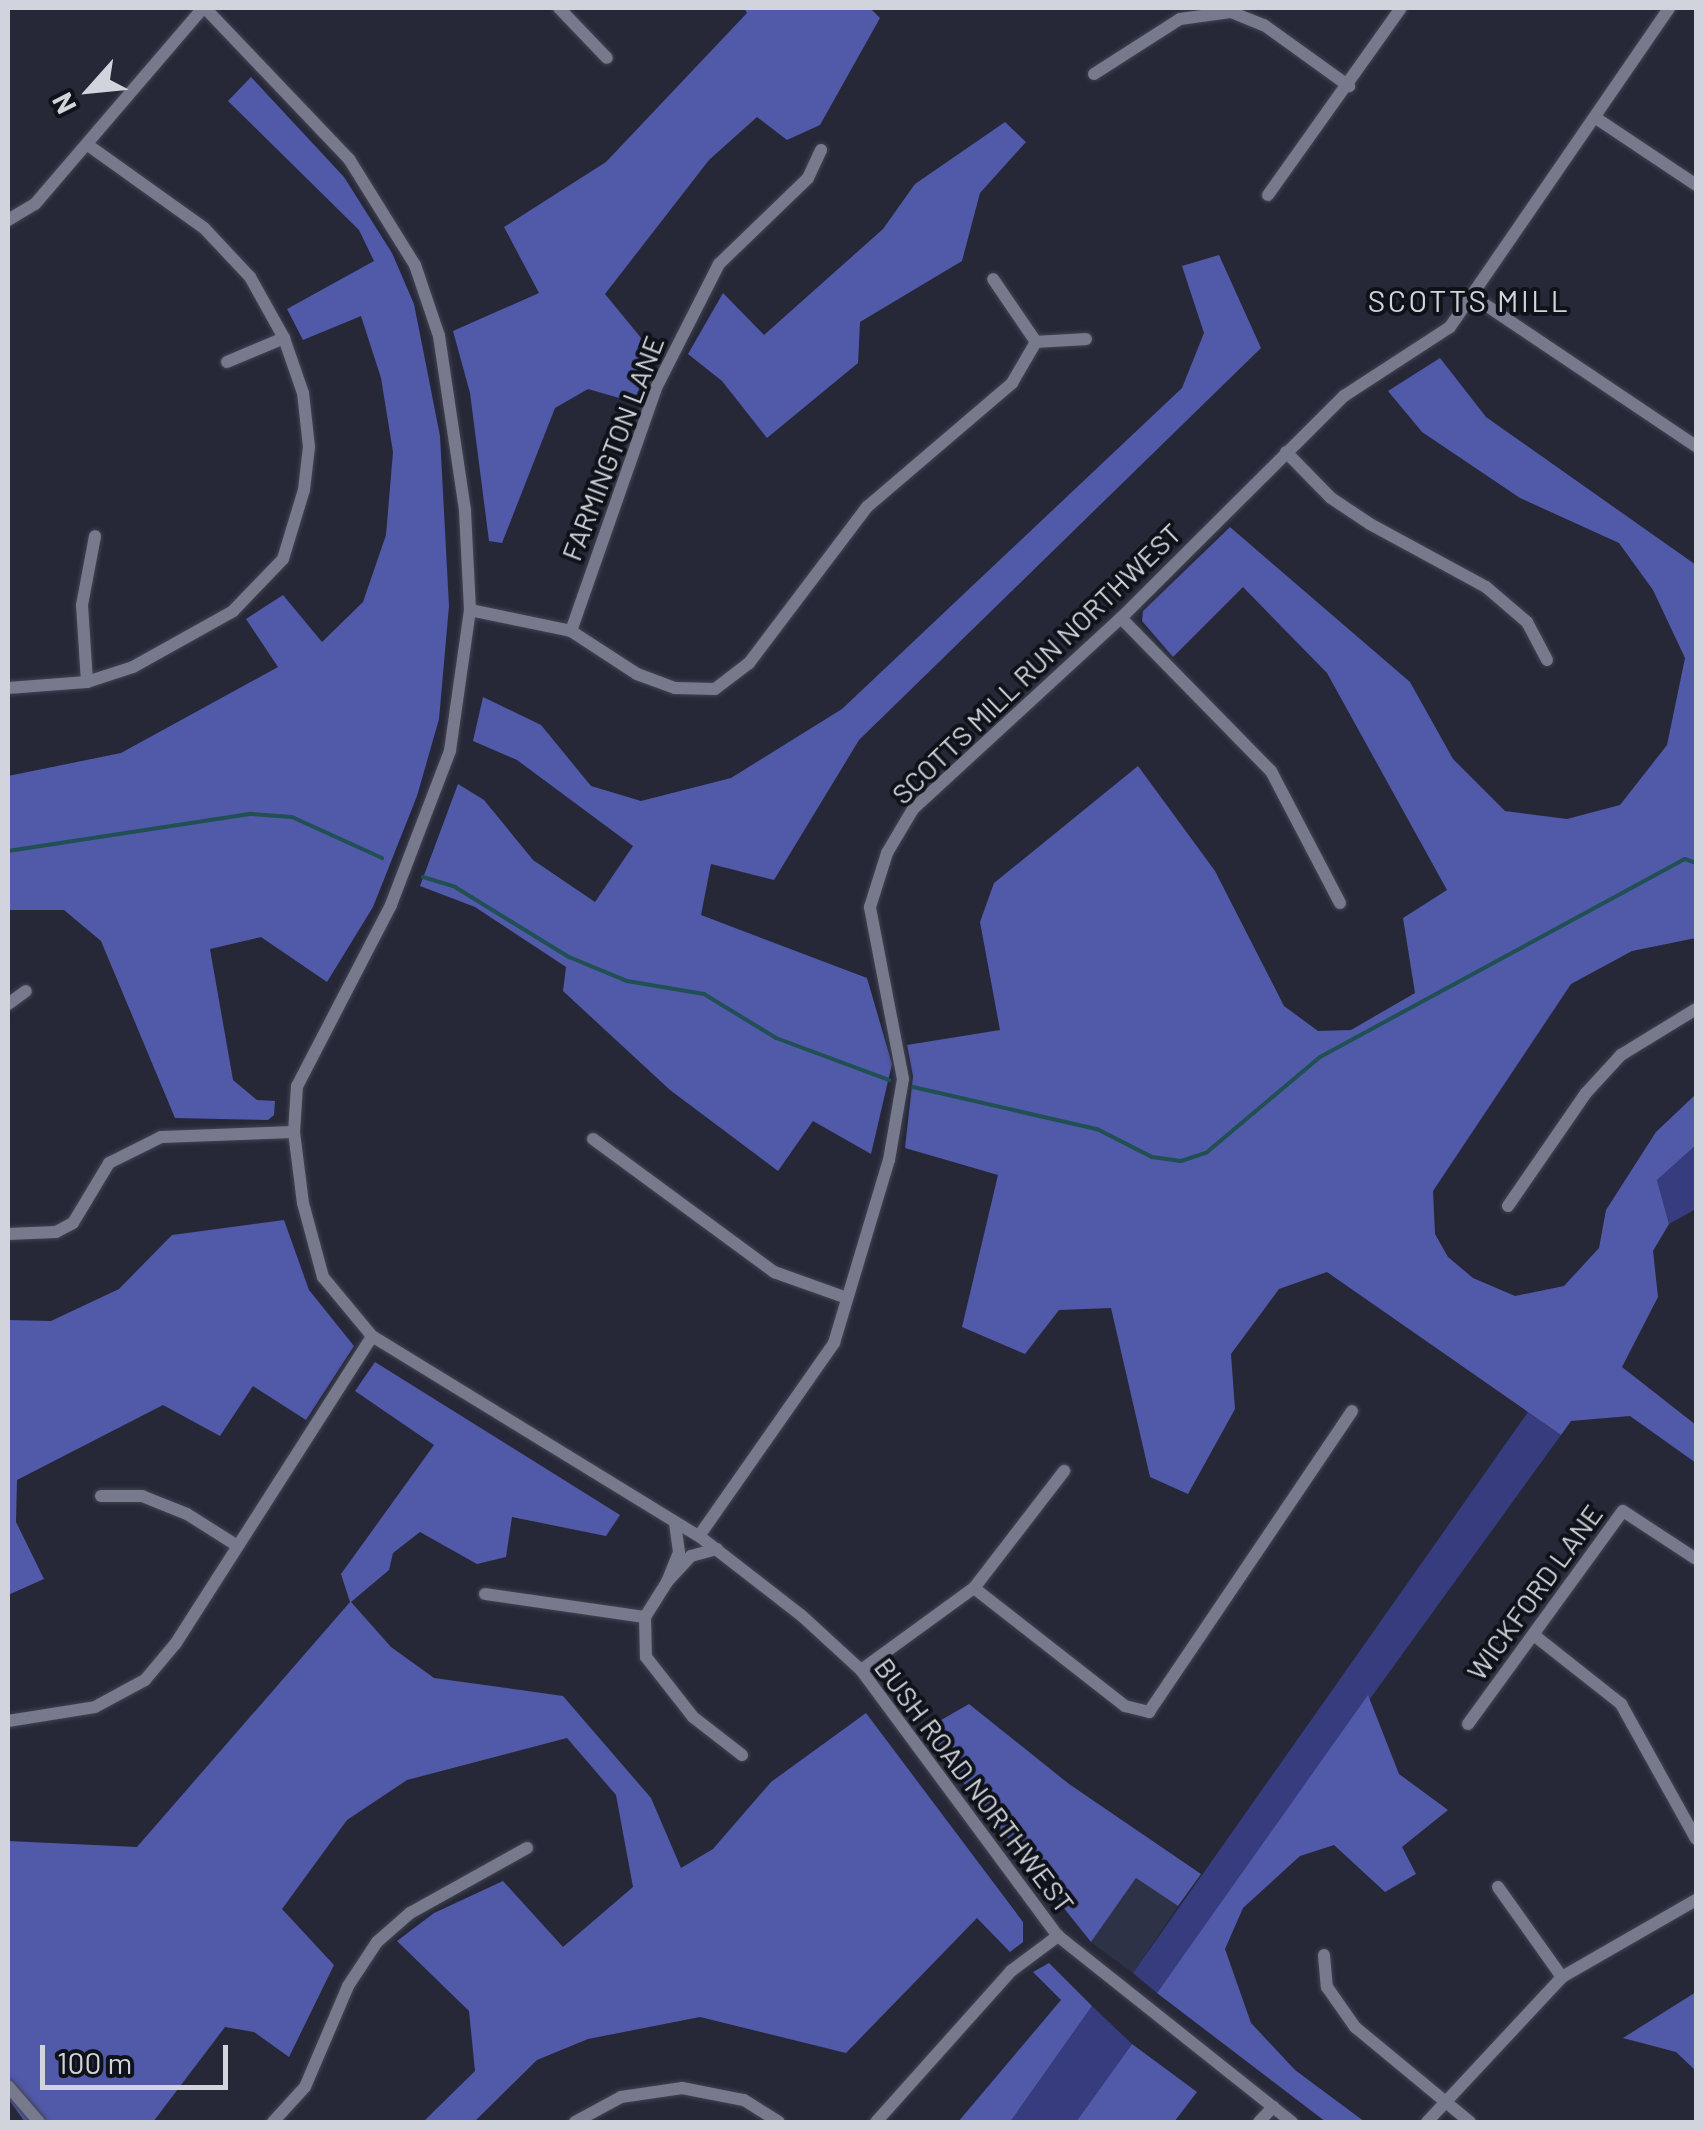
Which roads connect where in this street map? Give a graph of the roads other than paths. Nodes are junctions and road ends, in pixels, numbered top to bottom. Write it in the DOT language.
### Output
graph roads {
  1 [pos="204,8"];
  2 [pos="559,8"];
  3 [pos="1401,8"];
  4 [pos="1669,8"];
  5 [pos="607,58"];
  6 [pos="1094,74"];
  7 [pos="1349,86"];
  8 [pos="1596,118"];
  9 [pos="88,145"];
  10 [pos="821,150"];
  11 [pos="1696,186"];
  12 [pos="1268,196"];
  13 [pos="8,220"];
  14 [pos="994,279"];
  15 [pos="1471,296"];
  16 [pos="284,338"];
  17 [pos="1086,340"];
  18 [pos="1036,342"];
  19 [pos="228,362"];
  20 [pos="1696,446"];
  21 [pos="1286,452"];
  22 [pos="95,536"];
  23 [pos="470,610"];
  24 [pos="1121,618"];
  25 [pos="571,631"];
  26 [pos="1547,660"];
  27 [pos="87,682"];
  28 [pos="8,688"];
  29 [pos="1340,903"];
  30 [pos="26,991"];
  31 [pos="8,1004"];
  32 [pos="1696,1009"];
  33 [pos="294,1132"];
  34 [pos="593,1140"];
  35 [pos="1508,1206"];
  36 [pos="8,1234"];
  37 [pos="847,1298"];
  38 [pos="372,1336"];
  39 [pos="1352,1412"];
  40 [pos="1064,1471"];
  41 [pos="102,1496"];
  42 [pos="675,1524"];
  43 [pos="699,1536"];
  44 [pos="236,1545"];
  45 [pos="717,1550"];
  46 [pos="1696,1559"];
  47 [pos="667,1582"];
  48 [pos="974,1588"];
  49 [pos="485,1594"];
  50 [pos="644,1617"];
  51 [pos="1535,1636"];
  52 [pos="861,1670"];
  53 [pos="8,1721"];
  54 [pos="1468,1724"];
  55 [pos="742,1755"];
  56 [pos="1696,1839"];
  57 [pos="528,1848"];
  58 [pos="1498,1886"];
  59 [pos="1696,1900"];
  60 [pos="1058,1936"];
  61 [pos="1324,1955"];
  62 [pos="1562,1978"];
  63 [pos="8,2086"];
  64 [pos="1444,2102"];
  65 [pos="1273,2107"];
  66 [pos="40,2122"];
  67 [pos="273,2122"];
  68 [pos="575,2122"];
  69 [pos="779,2122"];
  70 [pos="876,2122"];
  71 [pos="1259,2122"];
  72 [pos="1292,2122"];
  73 [pos="1427,2122"];
  74 [pos="1470,2122"];
  1 -- 9 [label="street"];
  1 -- 23 [label="street"];
  2 -- 5 [label="street"];
  3 -- 7 [label="street"];
  4 -- 8 [label="street, SCOTTS MILL RUN NORTHWEST"];
  6 -- 7 [label="street"];
  7 -- 12 [label="street"];
  8 -- 11 [label="street"];
  8 -- 15 [label="street, SCOTTS MILL RUN NORTHWEST"];
  9 -- 13 [label="street"];
  9 -- 16 [label="street"];
  10 -- 25 [label="street, FARMINGTON LANE"];
  14 -- 18 [label="street"];
  15 -- 20 [label="street"];
  15 -- 21 [label="street, SCOTTS MILL RUN NORTHWEST"];
  16 -- 19 [label="street"];
  16 -- 27 [label="street"];
  17 -- 18 [label="street"];
  18 -- 25 [label="street"];
  21 -- 24 [label="street, SCOTTS MILL RUN NORTHWEST"];
  21 -- 26 [label="street"];
  22 -- 27 [label="street"];
  23 -- 25 [label="street"];
  23 -- 33 [label="street"];
  24 -- 29 [label="street"];
  24 -- 37 [label="street, SCOTTS MILL RUN NORTHWEST"];
  27 -- 28 [label="street"];
  30 -- 31 [label="street"];
  32 -- 35 [label="street"];
  33 -- 36 [label="street"];
  33 -- 38 [label="street, BUSH ROAD NORTHWEST"];
  34 -- 37 [label="street"];
  37 -- 43 [label="street, SCOTTS MILL RUN NORTHWEST"];
  38 -- 42 [label="street, BUSH ROAD NORTHWEST"];
  38 -- 44 [label="street"];
  39 -- 48 [label="street"];
  40 -- 48 [label="street"];
  41 -- 44 [label="street"];
  42 -- 43 [label="street, BUSH ROAD NORTHWEST"];
  42 -- 47 [label="street"];
  43 -- 45 [label="street, BUSH ROAD NORTHWEST"];
  44 -- 53 [label="street"];
  45 -- 47 [label="street"];
  45 -- 52 [label="street, BUSH ROAD NORTHWEST"];
  46 -- 51 [label="street, WICKFORD LANE"];
  47 -- 50 [label="street"];
  48 -- 52 [label="street"];
  49 -- 50 [label="street"];
  50 -- 55 [label="street"];
  51 -- 54 [label="street, WICKFORD LANE"];
  51 -- 56 [label="street"];
  52 -- 60 [label="street, BUSH ROAD NORTHWEST"];
  57 -- 67 [label="street"];
  58 -- 62 [label="street"];
  59 -- 62 [label="street"];
  60 -- 65 [label="street, BUSH ROAD NORTHWEST"];
  60 -- 70 [label="street"];
  61 -- 64 [label="street"];
  62 -- 64 [label="street"];
  63 -- 66 [label="street"];
  64 -- 73 [label="street"];
  64 -- 74 [label="street"];
  65 -- 71 [label="street"];
  65 -- 72 [label="street, BUSH ROAD NORTHWEST"];
  68 -- 69 [label="street"];
}
